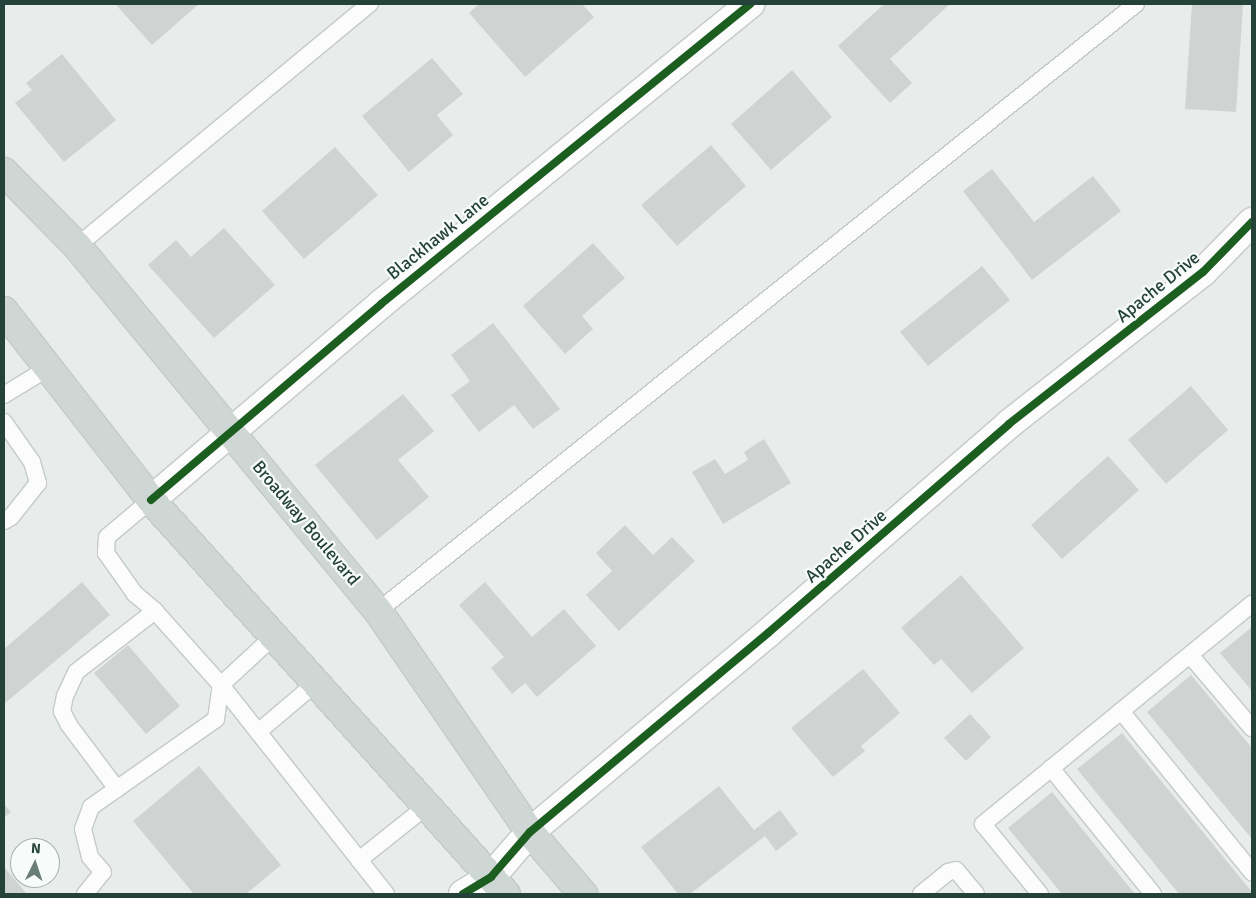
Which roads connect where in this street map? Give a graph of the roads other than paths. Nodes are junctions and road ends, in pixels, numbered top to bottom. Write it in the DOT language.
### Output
graph roads {
  1 [pos="370,4"];
  2 [pos="750,4"];
  3 [pos="1136,4"];
  4 [pos="4,172"];
  5 [pos="1252,222"];
  6 [pos="77,246"];
  7 [pos="4,312"];
  8 [pos="48,368"];
  9 [pos="4,395"];
  10 [pos="4,422"];
  11 [pos="230,432"];
  12 [pos="150,500"];
  13 [pos="4,521"];
  14 [pos="1252,604"];
  15 [pos="155,611"];
  16 [pos="378,611"];
  17 [pos="274,636"];
  18 [pos="1190,655"];
  19 [pos="316,683"];
  20 [pos="220,685"];
  21 [pos="1121,711"];
  22 [pos="1252,728"];
  23 [pos="258,732"];
  24 [pos="1051,768"];
  25 [pos="117,789"];
  26 [pos="428,806"];
  27 [pos="530,832"];
  28 [pos="359,860"];
  29 [pos="1252,872"];
  30 [pos="498,886"];
  31 [pos="85,894"];
  32 [pos="386,894"];
  33 [pos="462,894"];
  34 [pos="583,894"];
  35 [pos="921,894"];
  36 [pos="976,894"];
  37 [pos="1040,894"];
  38 [pos="1153,894"];
  1 -- 6 [label="lane"];
  2 -- 11 [label="street, Blackhawk Lane"];
  3 -- 16 [label="lane"];
  4 -- 6 [label="main road, Broadway Boulevard"];
  5 -- 27 [label="street, Apache Drive"];
  6 -- 11 [label="main road, Broadway Boulevard"];
  7 -- 8 [label="main road"];
  8 -- 9 [label="lane"];
  8 -- 12 [label="main road"];
  10 -- 13 [label="lane"];
  11 -- 12 [label="street, Blackhawk Lane"];
  11 -- 16 [label="main road, Broadway Boulevard"];
  12 -- 15 [label="lane"];
  12 -- 17 [label="main road"];
  14 -- 18 [label="lane"];
  15 -- 20 [label="lane"];
  15 -- 25 [label="lane"];
  16 -- 27 [label="main road, Broadway Boulevard"];
  17 -- 19 [label="main road"];
  17 -- 20 [label="lane"];
  18 -- 21 [label="lane"];
  18 -- 22 [label="lane"];
  19 -- 23 [label="lane"];
  19 -- 26 [label="main road"];
  20 -- 23 [label="lane"];
  20 -- 25 [label="lane"];
  21 -- 24 [label="lane"];
  21 -- 29 [label="lane"];
  23 -- 28 [label="lane"];
  24 -- 37 [label="lane"];
  24 -- 38 [label="lane"];
  25 -- 31 [label="lane"];
  26 -- 28 [label="lane"];
  26 -- 30 [label="main road"];
  27 -- 30 [label="street, Apache Drive"];
  27 -- 34 [label="main road, Broadway Boulevard"];
  28 -- 32 [label="lane"];
  30 -- 33 [label="street, Apache Drive"];
  35 -- 36 [label="lane"];
}
